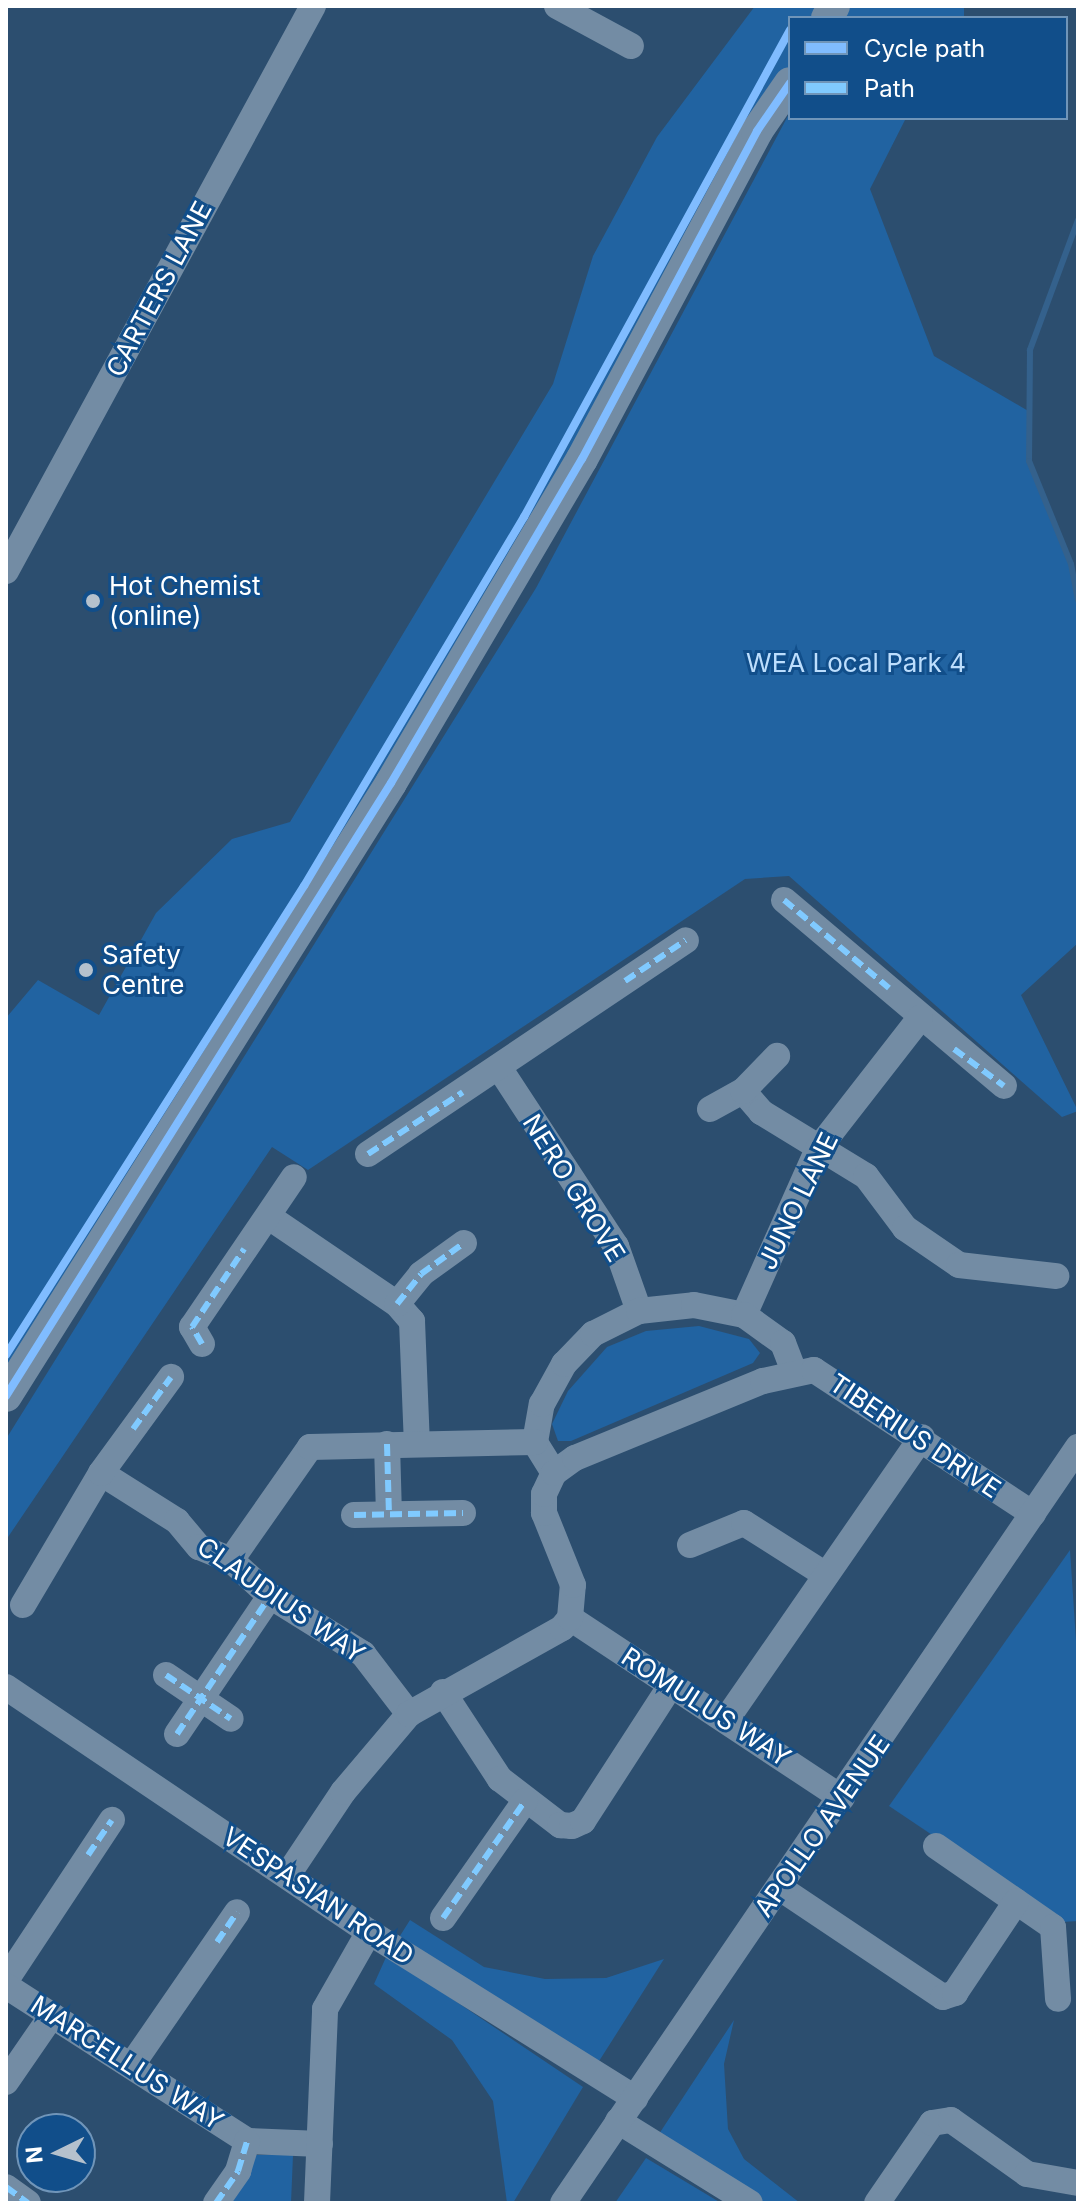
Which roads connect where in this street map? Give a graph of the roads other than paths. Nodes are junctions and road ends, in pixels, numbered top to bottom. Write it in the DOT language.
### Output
graph roads {
  1 [pos="313,6"];
  2 [pos="557,6"];
  3 [pos="631,46"];
  4 [pos="788,86"];
  5 [pos="6,571"];
  6 [pos="784,900"];
  7 [pos="686,940"];
  8 [pos="920,1018"];
  9 [pos="777,1056"];
  10 [pos="500,1069"];
  11 [pos="1004,1086"];
  12 [pos="743,1091"];
  13 [pos="710,1109"];
  14 [pos="818,1149"];
  15 [pos="368,1154"];
  16 [pos="294,1177"];
  17 [pos="269,1217"];
  18 [pos="464,1243"];
  19 [pos="1056,1276"];
  20 [pos="397,1304"];
  21 [pos="639,1311"];
  22 [pos="744,1315"];
  23 [pos="202,1344"];
  24 [pos="794,1372"];
  25 [pos="171,1377"];
  26 [pos="6,1396"];
  27 [pos="922,1437"];
  28 [pos="535,1442"];
  29 [pos="417,1443"];
  30 [pos="387,1444"];
  31 [pos="1078,1447"];
  32 [pos="101,1473"];
  33 [pos="554,1473"];
  34 [pos="463,1513"];
  35 [pos="389,1514"];
  36 [pos="1033,1514"];
  37 [pos="354,1515"];
  38 [pos="690,1545"];
  39 [pos="231,1560"];
  40 [pos="826,1575"];
  41 [pos="270,1596"];
  42 [pos="23,1605"];
  43 [pos="570,1618"];
  44 [pos="166,1675"];
  45 [pos="671,1685"];
  46 [pos="6,1687"];
  47 [pos="443,1692"];
  48 [pos="202,1699"];
  49 [pos="409,1714"];
  50 [pos="231,1719"];
  51 [pos="726,1720"];
  52 [pos="177,1734"];
  53 [pos="842,1798"];
  54 [pos="525,1801"];
  55 [pos="112,1820"];
  56 [pos="936,1846"];
  57 [pos="287,1876"];
  58 [pos="780,1888"];
  59 [pos="1016,1902"];
  60 [pos="237,1912"];
  61 [pos="443,1918"];
  62 [pos="369,1932"];
  63 [pos="6,1983"];
  64 [pos="1058,1999"];
  65 [pos="52,2015"];
  66 [pos="133,2063"];
  67 [pos="6,2082"];
  68 [pos="635,2098"];
  69 [pos="618,2121"];
  70 [pos="247,2141"];
  71 [pos="320,2144"];
  72 [pos="1078,2183"];
  73 [pos="6,2187"];
  74 [pos="28,2203"];
  75 [pos="216,2203"];
  76 [pos="317,2203"];
  77 [pos="563,2203"];
  78 [pos="750,2203"];
  79 [pos="877,2203"];
  1 -- 5 [label="street, CARTERS LANE"];
  2 -- 3 [label="street"];
  4 -- 26 [label="street"];
  6 -- 8 [label="street"];
  7 -- 10 [label="street"];
  8 -- 11 [label="street"];
  8 -- 14 [label="street, JUNO LANE"];
  9 -- 12 [label="street"];
  10 -- 15 [label="street"];
  10 -- 21 [label="street, NERO GROVE"];
  12 -- 13 [label="street"];
  12 -- 14 [label="street"];
  14 -- 19 [label="street"];
  14 -- 22 [label="street, JUNO LANE"];
  16 -- 17 [label="street"];
  17 -- 20 [label="street"];
  17 -- 23 [label="street"];
  18 -- 20 [label="street"];
  20 -- 29 [label="street"];
  21 -- 22 [label="street, TIBERIUS DRIVE"];
  21 -- 28 [label="street, TIBERIUS DRIVE"];
  22 -- 24 [label="street, TIBERIUS DRIVE"];
  24 -- 27 [label="street, TIBERIUS DRIVE"];
  24 -- 33 [label="street, TIBERIUS DRIVE"];
  25 -- 32 [label="street"];
  27 -- 36 [label="street, TIBERIUS DRIVE"];
  27 -- 40 [label="street"];
  28 -- 29 [label="street"];
  28 -- 33 [label="street"];
  29 -- 30 [label="street"];
  30 -- 35 [label="street"];
  30 -- 39 [label="street"];
  31 -- 36 [label="street, APOLLO AVENUE"];
  32 -- 39 [label="street, CLAUDIUS WAY"];
  32 -- 42 [label="street"];
  33 -- 43 [label="street"];
  34 -- 35 [label="street"];
  35 -- 37 [label="street"];
  36 -- 53 [label="street, APOLLO AVENUE"];
  38 -- 40 [label="street"];
  39 -- 41 [label="street, CLAUDIUS WAY"];
  40 -- 51 [label="street"];
  41 -- 48 [label="street"];
  41 -- 49 [label="street, CLAUDIUS WAY"];
  43 -- 45 [label="street, ROMULUS WAY"];
  43 -- 47 [label="street"];
  44 -- 48 [label="street"];
  45 -- 51 [label="street, ROMULUS WAY"];
  45 -- 54 [label="street"];
  46 -- 57 [label="street, VESPASIAN ROAD"];
  47 -- 49 [label="street"];
  47 -- 54 [label="street"];
  48 -- 50 [label="street"];
  48 -- 52 [label="street"];
  49 -- 57 [label="street"];
  51 -- 53 [label="street, ROMULUS WAY"];
  53 -- 58 [label="street, APOLLO AVENUE"];
  54 -- 61 [label="street"];
  55 -- 63 [label="street"];
  56 -- 59 [label="street"];
  57 -- 62 [label="street, VESPASIAN ROAD"];
  58 -- 59 [label="street"];
  58 -- 68 [label="street, APOLLO AVENUE"];
  59 -- 64 [label="street"];
  60 -- 66 [label="street"];
  62 -- 68 [label="street, VESPASIAN ROAD"];
  62 -- 71 [label="street"];
  63 -- 65 [label="street, MARCELLUS WAY"];
  65 -- 66 [label="street, MARCELLUS WAY"];
  65 -- 67 [label="street"];
  66 -- 70 [label="street, MARCELLUS WAY"];
  68 -- 69 [label="street, APOLLO AVENUE"];
  69 -- 77 [label="street, APOLLO AVENUE"];
  69 -- 78 [label="street"];
  70 -- 71 [label="street, MARCELLUS WAY"];
  70 -- 75 [label="street, MARCELLUS WAY"];
  71 -- 76 [label="street"];
  72 -- 79 [label="street"];
  73 -- 74 [label="street"];
}
